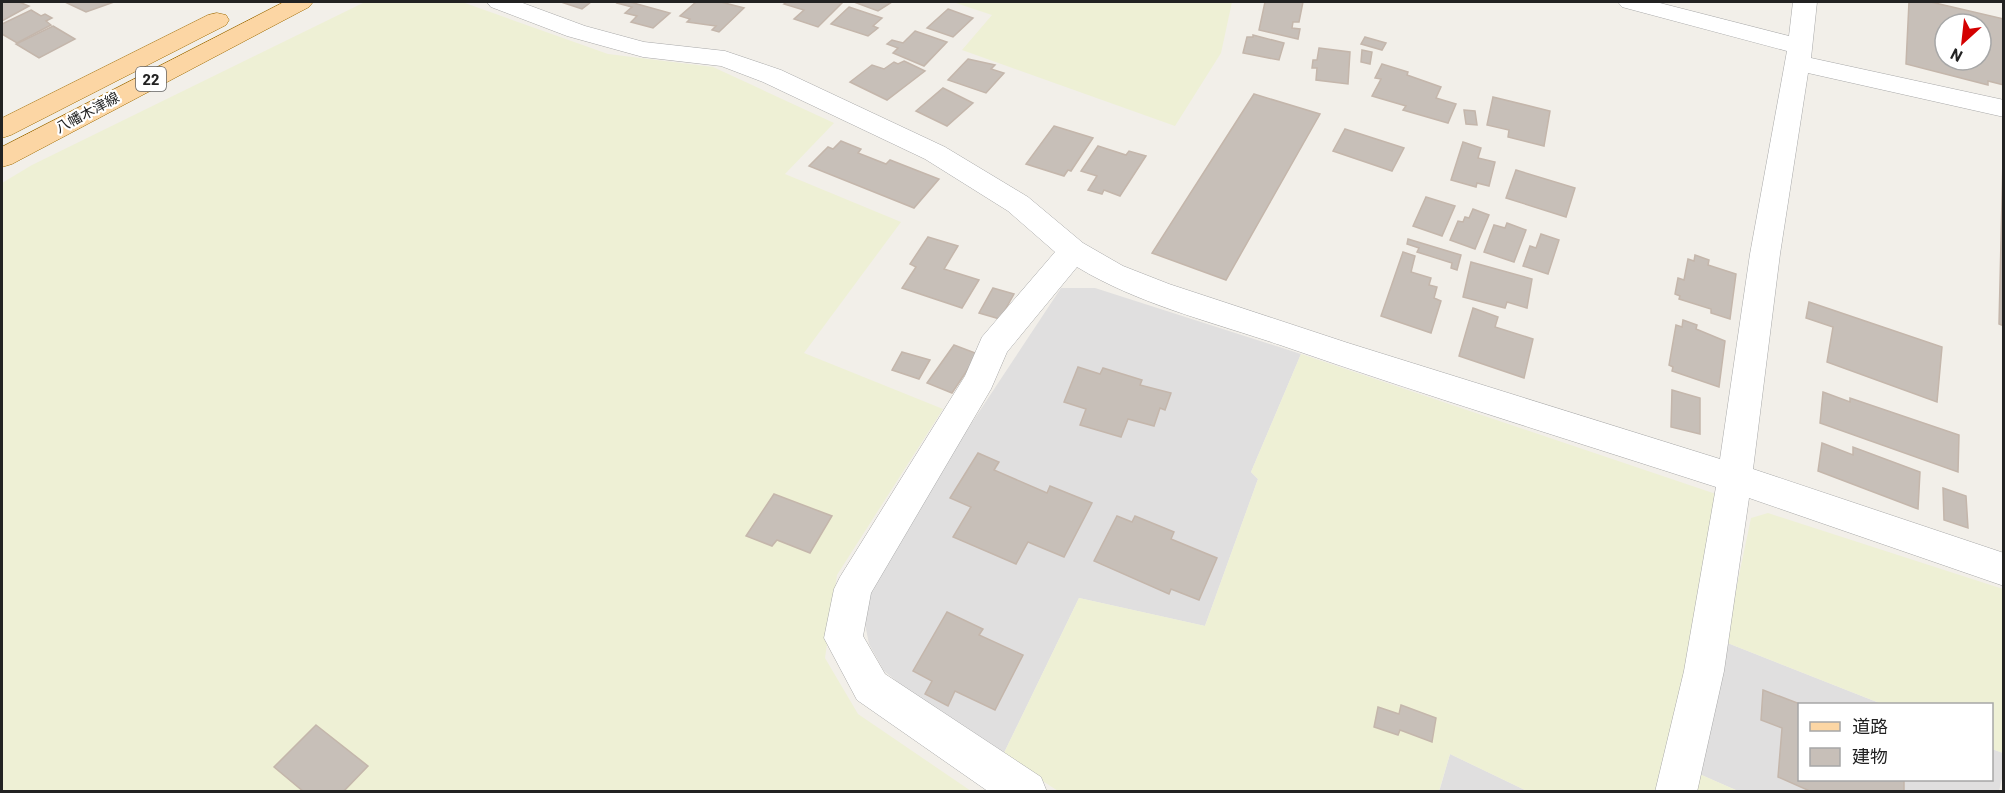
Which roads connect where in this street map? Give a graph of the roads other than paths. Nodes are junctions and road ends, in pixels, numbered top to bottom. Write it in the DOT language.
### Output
graph roads {
  1 [pos="253,2"];
  2 [pos="301,2"];
  3 [pos="499,2"];
  4 [pos="1630,2"];
  5 [pos="1805,2"];
  6 [pos="1798,55"];
  7 [pos="2004,109"];
  8 [pos="2,129"];
  9 [pos="2,158"];
  10 [pos="1073,251"];
  11 [pos="1735,478"];
  12 [pos="2004,570"];
  13 [pos="1026,792"];
  14 [pos="1676,792"];
  1 -- 8 [label="main road, 八幡木津線 / 22"];
  2 -- 9 [label="main road, 八幡木津線 / 22"];
  3 -- 10 [label="street"];
  4 -- 6 [label="street"];
  5 -- 6 [label="street"];
  6 -- 7 [label="street"];
  6 -- 11 [label="street"];
  10 -- 11 [label="street"];
  10 -- 13 [label="street"];
  11 -- 12 [label="street"];
  11 -- 14 [label="street"];
}
